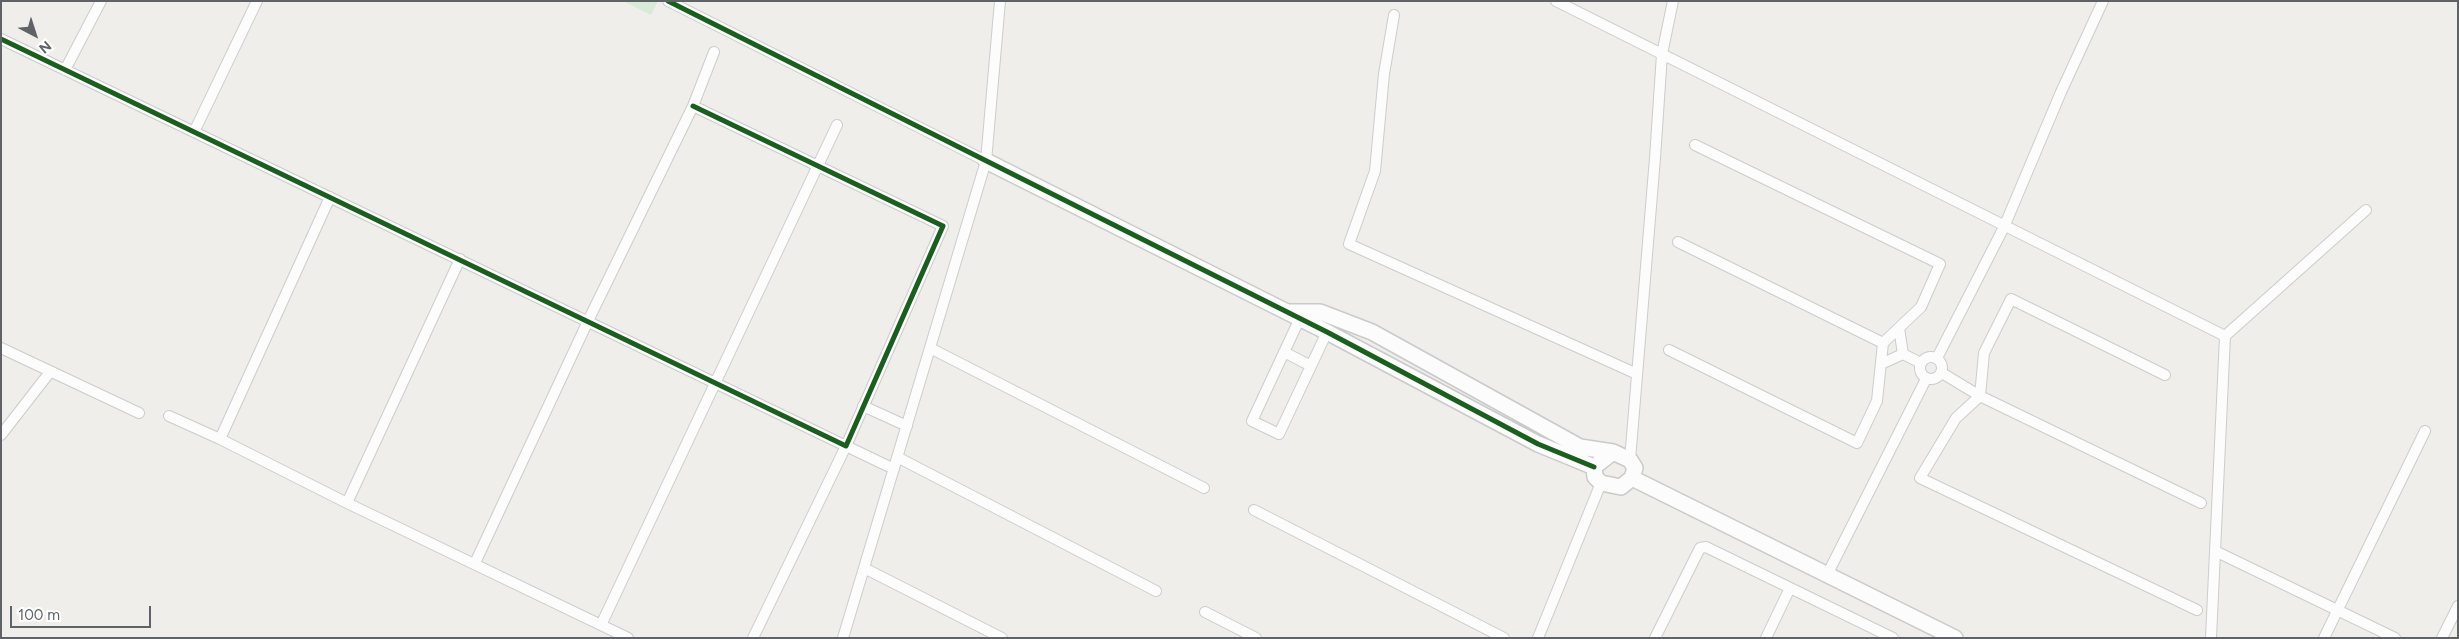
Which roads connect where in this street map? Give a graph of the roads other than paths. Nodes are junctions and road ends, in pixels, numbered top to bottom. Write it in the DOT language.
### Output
graph roads {
  1 [pos="101,1"];
  2 [pos="257,1"];
  3 [pos="668,1"];
  4 [pos="1000,1"];
  5 [pos="1556,1"];
  6 [pos="1673,1"];
  7 [pos="2103,1"];
  8 [pos="1394,15"];
  9 [pos="1,39"];
  10 [pos="714,52"];
  11 [pos="1662,54"];
  12 [pos="65,70"];
  13 [pos="693,106"];
  14 [pos="837,125"];
  15 [pos="194,132"];
  16 [pos="1695,145"];
  17 [pos="986,160"];
  18 [pos="817,166"];
  19 [pos="330,197"];
  20 [pos="2366,210"];
  21 [pos="2004,227"];
  22 [pos="1678,242"];
  23 [pos="460,259"];
  24 [pos="1294,315"];
  25 [pos="588,321"];
  26 [pos="1899,328"];
  27 [pos="1327,332"];
  28 [pos="2225,336"];
  29 [pos="1883,343"];
  30 [pos="1,348"];
  31 [pos="930,348"];
  32 [pos="1669,350"];
  33 [pos="1284,352"];
  34 [pos="1903,354"];
  35 [pos="1937,358"];
  36 [pos="1921,363"];
  37 [pos="1881,364"];
  38 [pos="1311,366"];
  39 [pos="50,372"];
  40 [pos="1638,374"];
  41 [pos="1942,374"];
  42 [pos="2165,375"];
  43 [pos="1926,379"];
  44 [pos="715,382"];
  45 [pos="1980,396"];
  46 [pos="863,406"];
  47 [pos="139,413"];
  48 [pos="169,416"];
  49 [pos="907,426"];
  50 [pos="2425,430"];
  51 [pos="1,435"];
  52 [pos="220,440"];
  53 [pos="846,446"];
  54 [pos="1613,452"];
  55 [pos="897,457"];
  56 [pos="1630,460"];
  57 [pos="1594,467"];
  58 [pos="894,469"];
  59 [pos="1632,478"];
  60 [pos="1601,483"];
  61 [pos="1204,488"];
  62 [pos="347,503"];
  63 [pos="2201,503"];
  64 [pos="1254,510"];
  65 [pos="2215,551"];
  66 [pos="475,564"];
  67 [pos="864,568"];
  68 [pos="1828,574"];
  69 [pos="1790,588"];
  70 [pos="1156,591"];
  71 [pos="2458,606"];
  72 [pos="2196,610"];
  73 [pos="2338,610"];
  74 [pos="1205,612"];
  75 [pos="601,625"];
  76 [pos="628,638"];
  77 [pos="753,638"];
  78 [pos="842,638"];
  79 [pos="1002,638"];
  80 [pos="1256,638"];
  81 [pos="1504,638"];
  82 [pos="1538,638"];
  83 [pos="1655,638"];
  84 [pos="1766,638"];
  85 [pos="1893,638"];
  86 [pos="1955,638"];
  87 [pos="2211,638"];
  88 [pos="2324,638"];
  89 [pos="2395,638"];
  90 [pos="2442,638"];
  1 -- 12 [label="street"];
  2 -- 15 [label="street"];
  3 -- 17 [label="street"];
  4 -- 17 [label="street"];
  5 -- 11 [label="street"];
  6 -- 11 [label="street"];
  7 -- 21 [label="street"];
  8 -- 40 [label="street"];
  9 -- 12 [label="street"];
  10 -- 13 [label="street"];
  11 -- 21 [label="street"];
  11 -- 40 [label="street"];
  12 -- 15 [label="street"];
  13 -- 18 [label="street"];
  13 -- 25 [label="street"];
  14 -- 18 [label="street"];
  15 -- 19 [label="street"];
  16 -- 26 [label="street"];
  17 -- 24 [label="street"];
  17 -- 31 [label="street"];
  18 -- 44 [label="street"];
  18 -- 46 [label="street"];
  19 -- 23 [label="street"];
  19 -- 52 [label="street"];
  20 -- 28 [label="street"];
  21 -- 28 [label="street"];
  21 -- 35 [label="street"];
  22 -- 29 [label="street"];
  23 -- 25 [label="street"];
  23 -- 62 [label="street"];
  24 -- 27 [label="street"];
  24 -- 33 [label="street"];
  24 -- 54 [label="street"];
  25 -- 44 [label="street"];
  25 -- 66 [label="street"];
  26 -- 29 [label="street"];
  26 -- 34 [label="street"];
  27 -- 38 [label="street"];
  27 -- 57 [label="street"];
  28 -- 65 [label="street"];
  29 -- 37 [label="street"];
  30 -- 39 [label="street"];
  31 -- 49 [label="street"];
  31 -- 61 [label="street"];
  32 -- 37 [label="street"];
  33 -- 38 [label="street"];
  33 -- 38 [label="street"];
  34 -- 36 [label="street"];
  34 -- 37 [label="street"];
  35 -- 36 [label="street"];
  35 -- 41 [label="street"];
  36 -- 43 [label="street"];
  39 -- 47 [label="street"];
  39 -- 51 [label="street"];
  40 -- 56 [label="street"];
  41 -- 43 [label="street"];
  41 -- 45 [label="street"];
  42 -- 45 [label="street"];
  43 -- 68 [label="street"];
  44 -- 53 [label="street"];
  44 -- 75 [label="street"];
  45 -- 63 [label="street"];
  45 -- 72 [label="street"];
  46 -- 49 [label="street"];
  46 -- 53 [label="street"];
  48 -- 52 [label="street"];
  49 -- 55 [label="street"];
  50 -- 73 [label="street"];
  52 -- 62 [label="street"];
  53 -- 58 [label="street"];
  53 -- 77 [label="street"];
  54 -- 56 [label="street"];
  54 -- 57 [label="street"];
  55 -- 58 [label="street"];
  55 -- 70 [label="street"];
  56 -- 59 [label="street"];
  57 -- 60 [label="street"];
  58 -- 67 [label="street"];
  59 -- 60 [label="street"];
  59 -- 68 [label="street"];
  60 -- 82 [label="street"];
  62 -- 66 [label="street"];
  64 -- 81 [label="street"];
  65 -- 73 [label="street"];
  65 -- 87 [label="street"];
  66 -- 75 [label="street"];
  67 -- 78 [label="street"];
  67 -- 79 [label="street"];
  68 -- 86 [label="street"];
  69 -- 83 [label="street"];
  69 -- 84 [label="street"];
  69 -- 85 [label="street"];
  71 -- 90 [label="street"];
  73 -- 88 [label="street"];
  73 -- 89 [label="street"];
  74 -- 80 [label="street"];
  75 -- 76 [label="street"];
}
